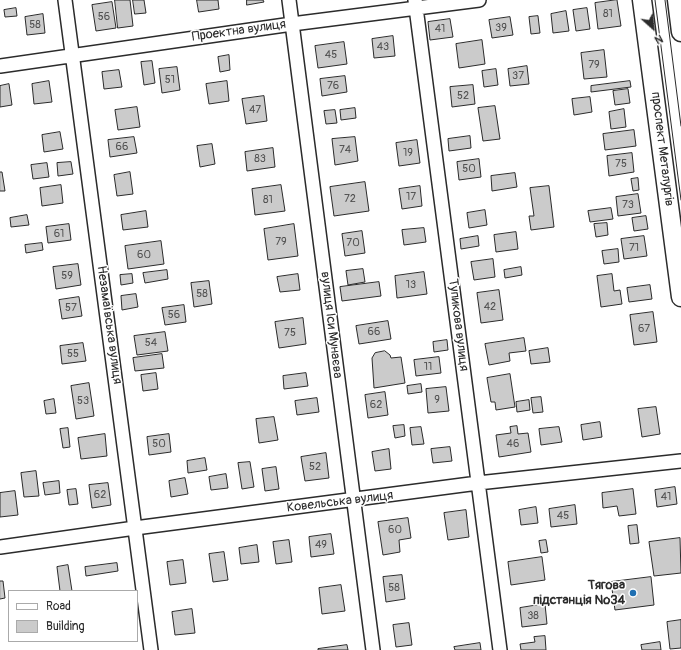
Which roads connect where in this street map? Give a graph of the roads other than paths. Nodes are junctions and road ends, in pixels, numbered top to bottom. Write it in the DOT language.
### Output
graph roads {
  1 [pos="65,0"];
  2 [pos="289,0"];
  3 [pos="480,0"];
  4 [pos="642,0"];
  5 [pos="677,0"];
  6 [pos="415,4"];
  7 [pos="292,24"];
  8 [pos="681,32"];
  9 [pos="73,55"];
  10 [pos="0,66"];
  11 [pos="681,297"];
  12 [pos="681,462"];
  13 [pos="478,484"];
  14 [pos="353,500"];
  15 [pos="135,528"];
  16 [pos="0,547"];
  17 [pos="151,650"];
  18 [pos="373,650"];
  19 [pos="500,650"];
  1 -- 9 [label="street, Незамаївська вулиця"];
  2 -- 7 [label="street, вулиця Іси Мунаєва"];
  3 -- 6 [label="street, Проектна вулиця"];
  4 -- 11 [label="main road, проспект Металургів"];
  5 -- 8 [label="main road"];
  6 -- 7 [label="street, Проектна вулиця"];
  6 -- 13 [label="street, Тупикова вулиця"];
  7 -- 9 [label="street, Проектна вулиця"];
  7 -- 14 [label="street, вулиця Іси Мунаєва"];
  9 -- 10 [label="street, Проектна вулиця"];
  9 -- 15 [label="street, Незамаївська вулиця"];
  12 -- 13 [label="street, Ковельська вулиця"];
  13 -- 14 [label="street, Ковельська вулиця"];
  13 -- 19 [label="street, Тупикова вулиця"];
  14 -- 15 [label="street, Ковельська вулиця"];
  14 -- 18 [label="street, вулиця Іси Мунаєва"];
  15 -- 16 [label="street, Ковельська вулиця"];
  15 -- 17 [label="street, Незамаївська вулиця"];
}
